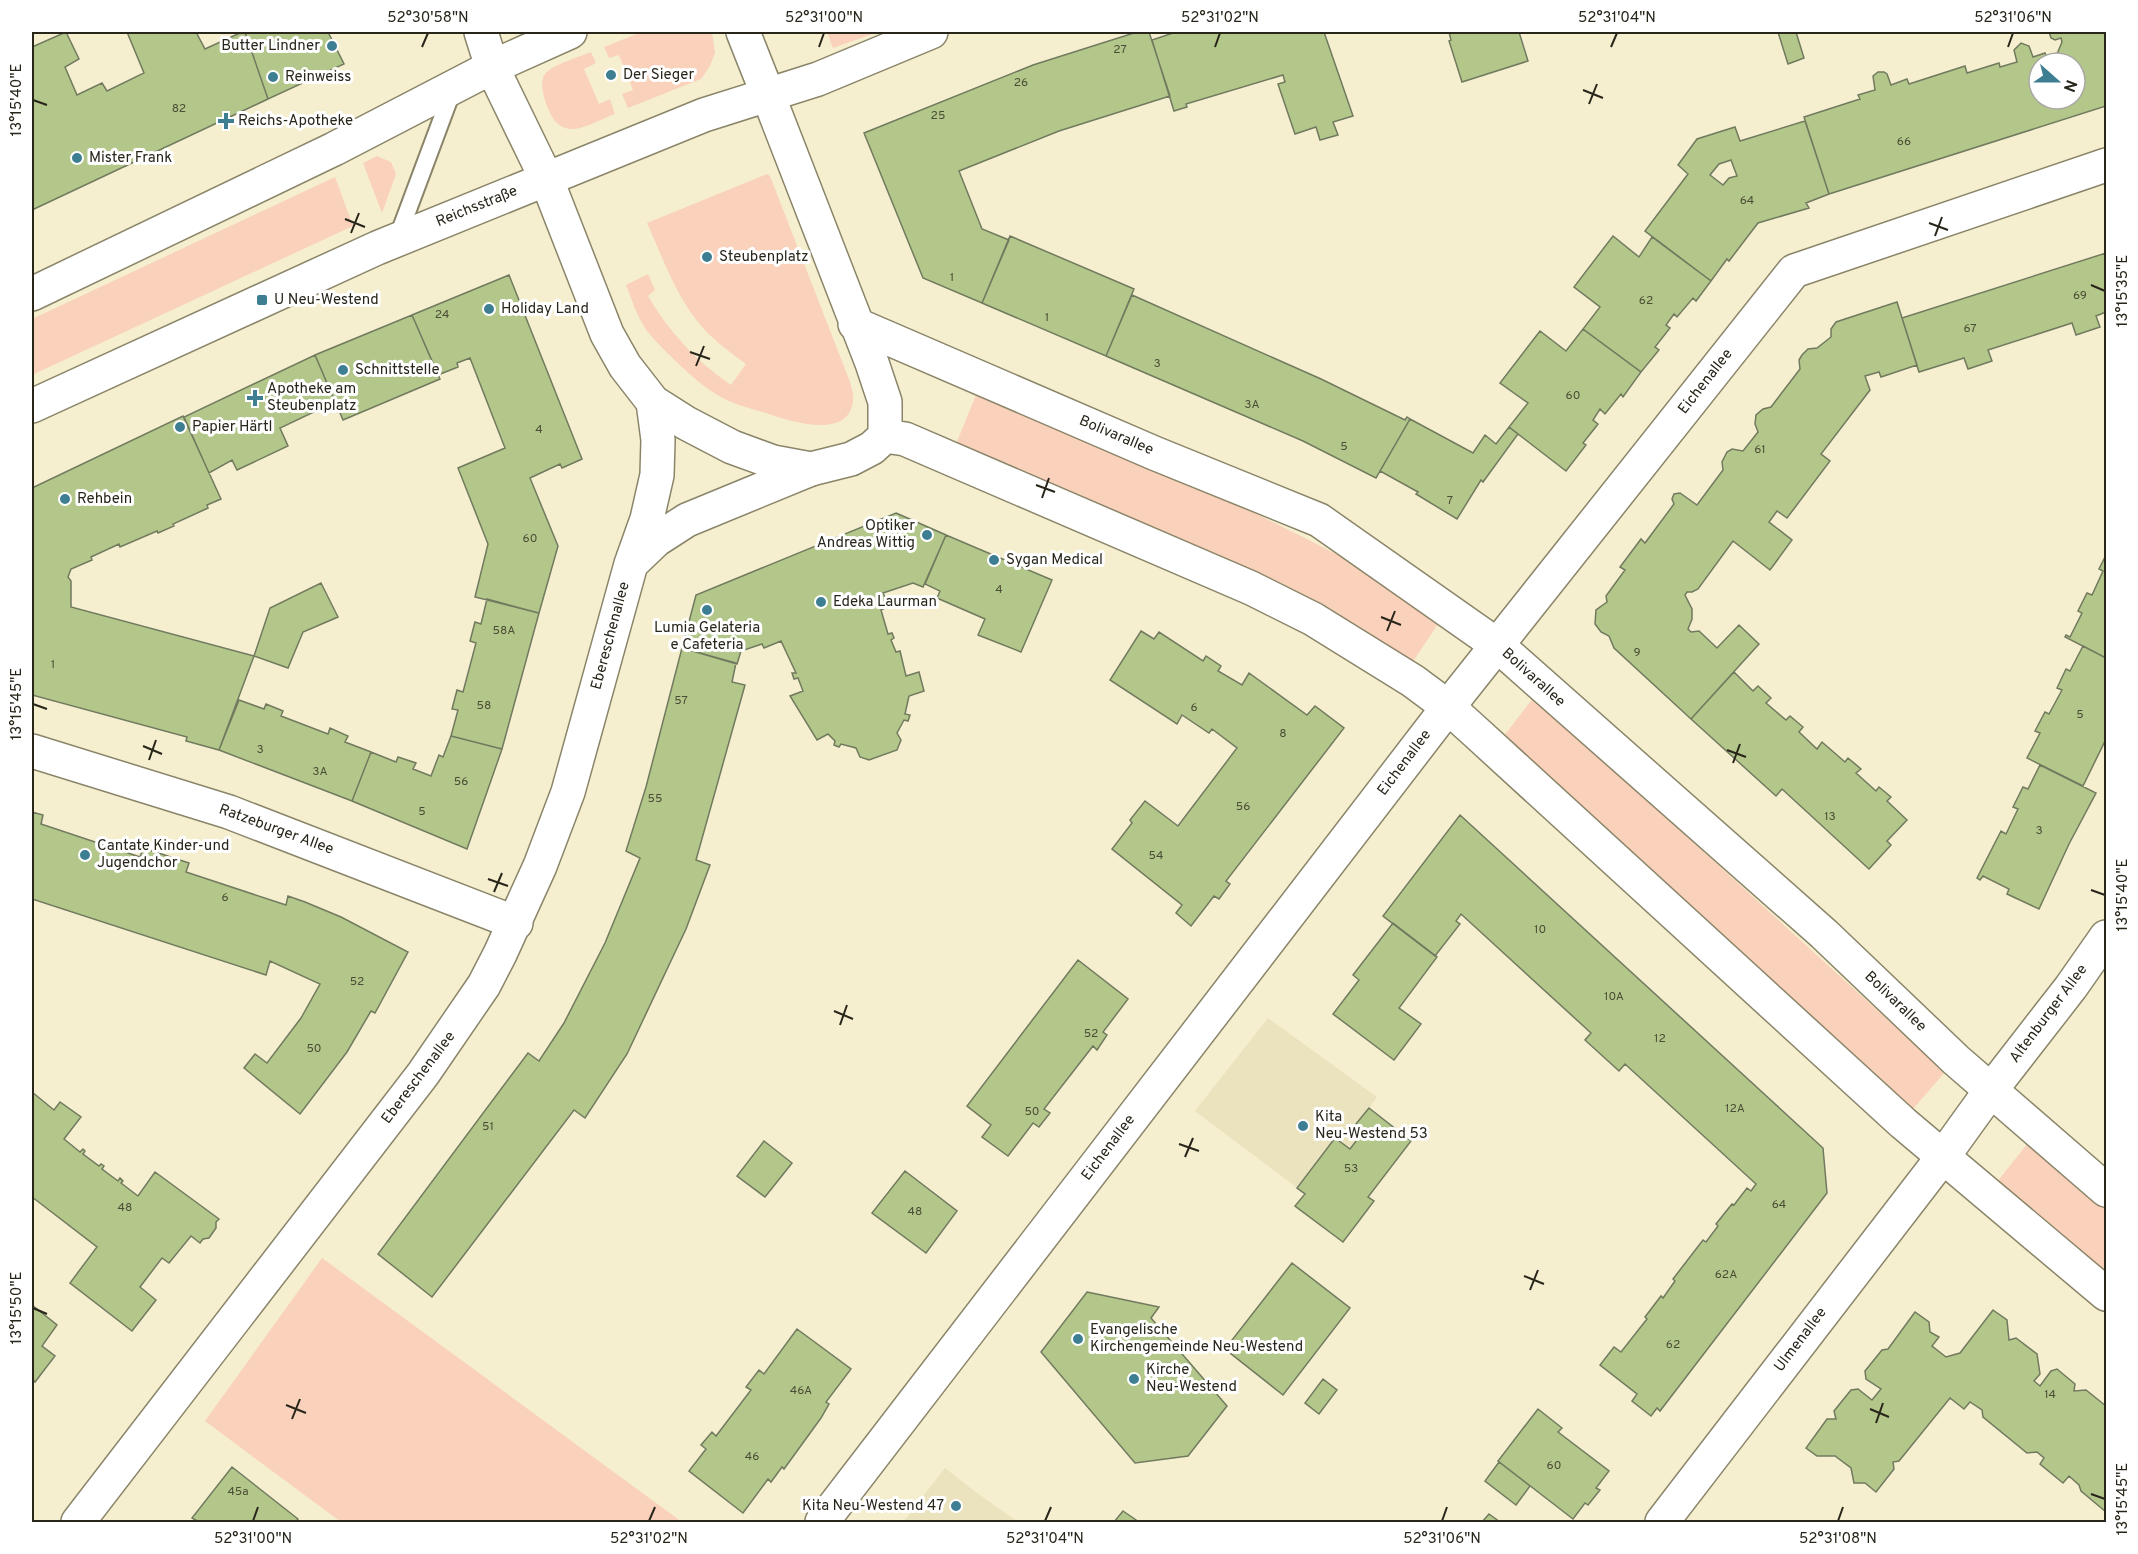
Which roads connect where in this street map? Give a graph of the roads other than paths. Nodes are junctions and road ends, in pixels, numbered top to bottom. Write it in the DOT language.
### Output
graph roads {
  1 [pos="481,32"];
  2 [pos="570,32"];
  3 [pos="743,32"];
  4 [pos="931,32"];
  5 [pos="492,67"];
  6 [pos="454,87"];
  7 [pos="768,95"];
  8 [pos="2106,165"];
  9 [pos="546,178"];
  10 [pos="397,240"];
  11 [pos="32,294"];
  12 [pos="855,324"];
  13 [pos="653,402"];
  14 [pos="32,406"];
  15 [pos="885,436"];
  16 [pos="811,469"];
  17 [pos="631,564"];
  18 [pos="1497,645"];
  19 [pos="1448,707"];
  20 [pos="32,751"];
  21 [pos="516,923"];
  22 [pos="2106,937"];
  23 [pos="1991,1090"];
  24 [pos="1942,1158"];
  25 [pos="2106,1190"];
  26 [pos="2106,1294"];
  27 [pos="78,1522"];
  28 [pos="822,1522"];
  29 [pos="1662,1522"];
  1 -- 5 [label="street"];
  2 -- 5 [label="street"];
  3 -- 7 [label="street"];
  4 -- 7 [label="street, Reichsstraße"];
  5 -- 6 [label="street"];
  5 -- 9 [label="street"];
  6 -- 10 [label="lane"];
  6 -- 11 [label="street"];
  7 -- 9 [label="street, Reichsstraße"];
  7 -- 12 [label="street"];
  8 -- 18 [label="street, Eichenallee"];
  9 -- 10 [label="street, Reichsstraße"];
  9 -- 13 [label="street"];
  10 -- 14 [label="street, Reichsstraße"];
  12 -- 15 [label="street"];
  12 -- 18 [label="street, Bolivarallee"];
  13 -- 16 [label="street"];
  13 -- 17 [label="street, Ebereschenallee"];
  15 -- 16 [label="street"];
  15 -- 19 [label="street"];
  16 -- 17 [label="street, Ebereschenallee"];
  17 -- 21 [label="street, Ebereschenallee"];
  18 -- 19 [label="street, Eichenallee"];
  18 -- 23 [label="street, Bolivarallee"];
  19 -- 24 [label="street"];
  19 -- 28 [label="street, Eichenallee"];
  20 -- 21 [label="street, Ratzeburger Allee"];
  21 -- 27 [label="street, Ebereschenallee"];
  22 -- 23 [label="street, Altenburger Allee"];
  23 -- 24 [label="street, Altenburger Allee"];
  23 -- 25 [label="street, Bolivarallee"];
  24 -- 26 [label="street"];
  24 -- 29 [label="street, Ulmenallee"];
}
